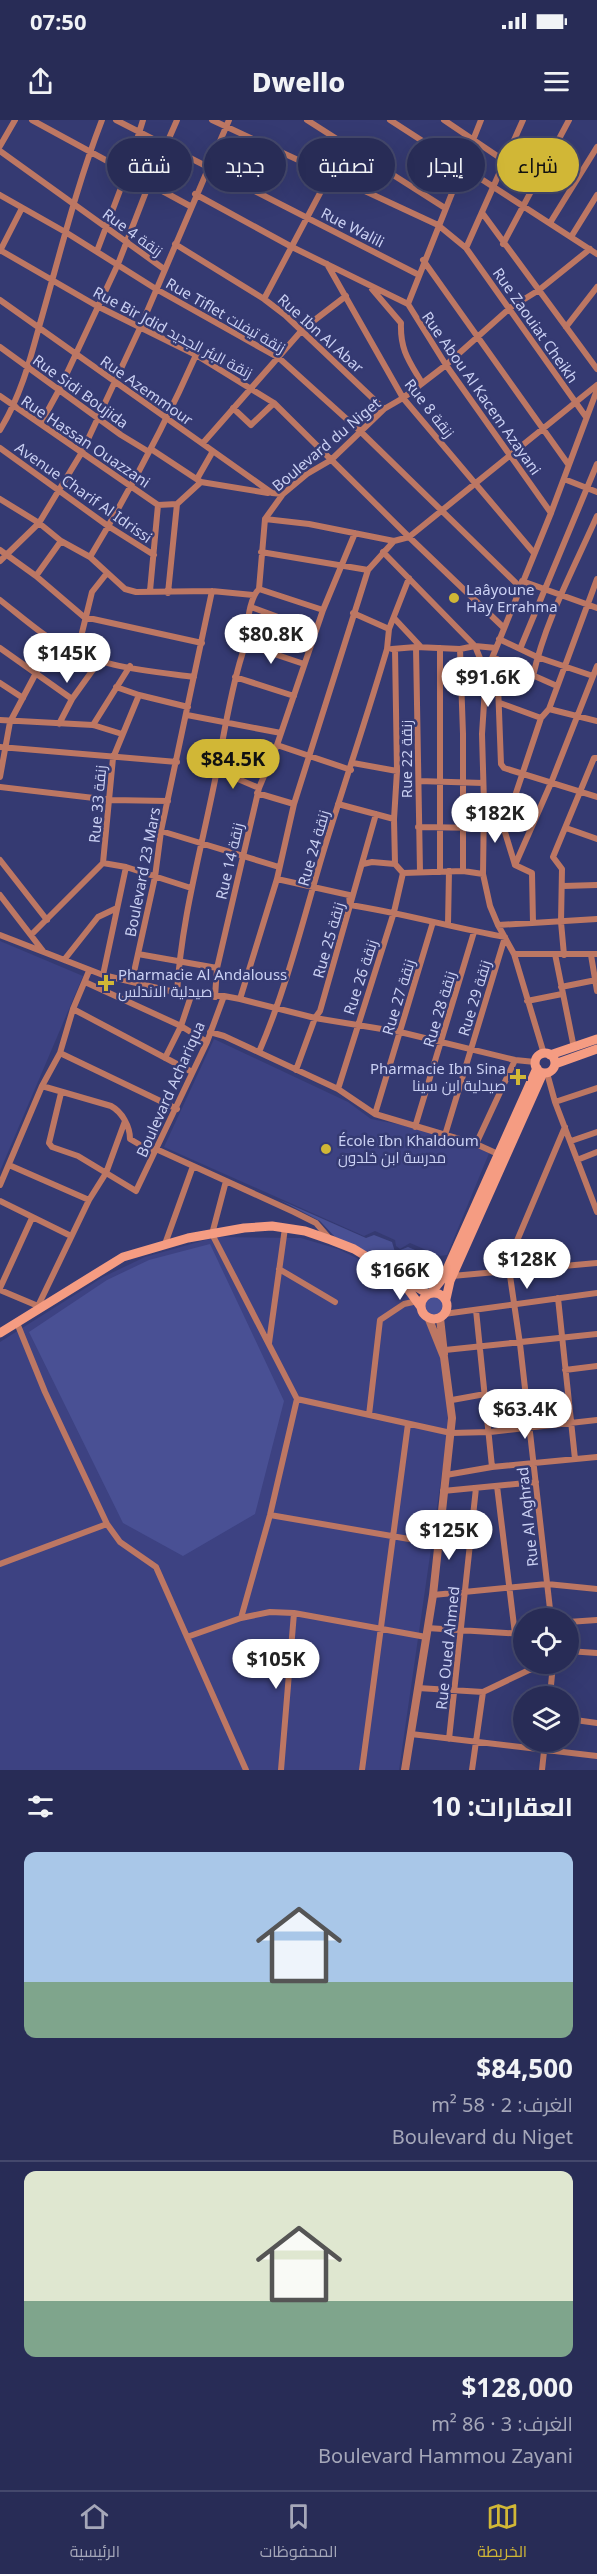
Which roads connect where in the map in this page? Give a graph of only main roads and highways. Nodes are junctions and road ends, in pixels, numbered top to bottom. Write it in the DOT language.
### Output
graph roads {
  1 [pos="597,1039"];
  2 [pos="597,1050"];
  3 [pos="547,1054"];
  4 [pos="555,1064"];
  5 [pos="541,1069"];
  6 [pos="424,1299"];
  7 [pos="445,1310"];
  8 [pos="0,1333"];
  1 -- 3 [label="main road"];
  2 -- 4 [label="main road"];
  3 -- 4 [label="main road"];
  3 -- 5 [label="main road"];
  4 -- 5 [label="main road"];
  5 -- 6 [label="main road"];
  5 -- 7 [label="main road"];
  6 -- 7 [label="main road"];
  6 -- 7 [label="main road"];
  6 -- 8 [label="main road"];
}
